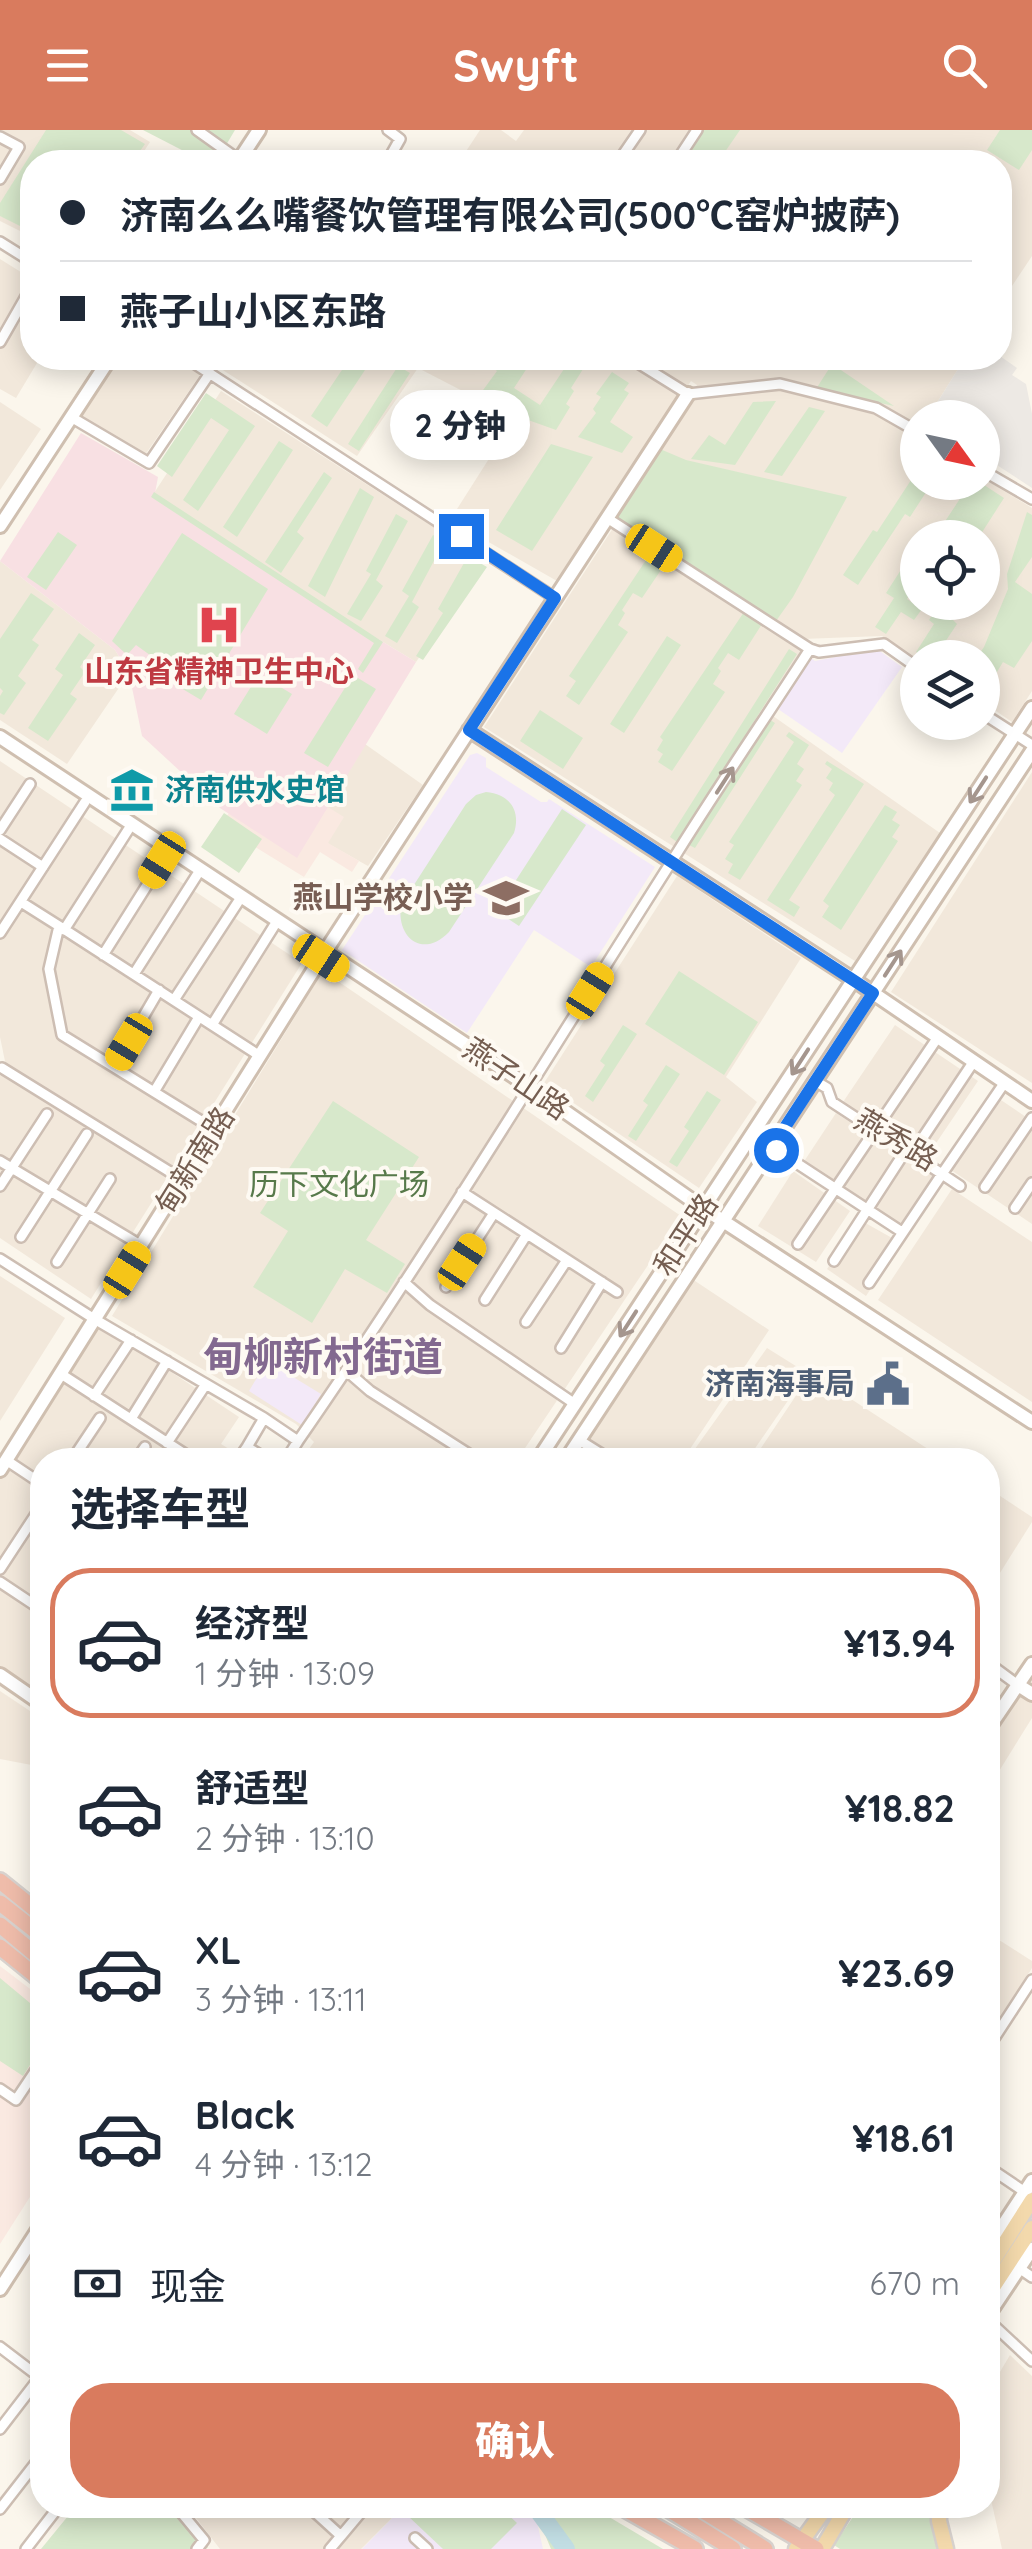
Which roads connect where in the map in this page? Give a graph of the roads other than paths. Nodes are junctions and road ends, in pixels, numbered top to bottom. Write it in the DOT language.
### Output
graph roads {
  1 [pos="197,130"];
  2 [pos="388,130"];
  3 [pos="0,137"];
  4 [pos="224,150"];
  5 [pos="394,150"];
  6 [pos="0,179"];
  7 [pos="3,244"];
  8 [pos="0,256"];
  9 [pos="20,307"];
  10 [pos="0,342"];
  11 [pos="102,370"];
  12 [pos="205,370"];
  13 [pos="649,370"];
  14 [pos="210,373"];
  15 [pos="688,394"];
  16 [pos="71,418"];
  17 [pos="900,422"];
  18 [pos="1000,480"];
  19 [pos="1032,499"];
  20 [pos="607,518"];
  21 [pos="1,522"];
  22 [pos="555,598"];
  23 [pos="810,648"];
  24 [pos="900,655"];
  25 [pos="1032,708"];
  26 [pos="1000,725"];
  27 [pos="469,730"];
  28 [pos="1015,735"];
  29 [pos="0,737"];
  30 [pos="0,745"];
  31 [pos="1032,748"];
  32 [pos="30,784"];
  33 [pos="85,802"];
  34 [pos="0,830"];
  35 [pos="128,830"];
  36 [pos="0,839"];
  37 [pos="166,855"];
  38 [pos="672,862"];
  39 [pos="43,867"];
  40 [pos="197,875"];
  41 [pos="21,902"];
  42 [pos="238,902"];
  43 [pos="274,926"];
  44 [pos="62,928"];
  45 [pos="0,933"];
  46 [pos="104,955"];
  47 [pos="322,955"];
  48 [pos="134,974"];
  49 [pos="854,980"];
  50 [pos="159,990"];
  51 [pos="873,993"];
  52 [pos="174,1000"];
  53 [pos="199,1016"];
  54 [pos="212,1025"];
  55 [pos="938,1038"];
  56 [pos="0,1056"];
  57 [pos="260,1056"];
  58 [pos="974,1061"];
  59 [pos="114,1067"];
  60 [pos="1,1069"];
  61 [pos="815,1081"];
  62 [pos="1005,1082"];
  63 [pos="528,1090"];
  64 [pos="154,1092"];
  65 [pos="1032,1100"];
  66 [pos="47,1114"];
  67 [pos="1032,1118"];
  68 [pos="214,1129"];
  69 [pos="876,1130"];
  70 [pos="87,1134"];
  71 [pos="772,1147"];
  72 [pos="909,1152"];
  73 [pos="0,1161"];
  74 [pos="11,1168"];
  75 [pos="942,1174"];
  76 [pos="110,1180"];
  77 [pos="183,1180"];
  78 [pos="1032,1183"];
  79 [pos="0,1186"];
  80 [pos="960,1186"];
  81 [pos="985,1187"];
  82 [pos="835,1190"];
  83 [pos="50,1191"];
  84 [pos="462,1192"];
  85 [pos="1014,1208"];
  86 [pos="867,1210"];
  87 [pos="702,1211"];
  88 [pos="494,1213"];
  89 [pos="88,1214"];
  90 [pos="723,1222"];
  91 [pos="902,1232"];
  92 [pos="527,1234"];
  93 [pos="21,1237"];
  94 [pos="798,1244"];
  95 [pos="142,1246"];
  96 [pos="567,1260"];
  97 [pos="1,1261"];
  98 [pos="834,1261"];
  99 [pos="57,1262"];
  100 [pos="404,1282"];
  101 [pos="602,1282"];
  102 [pos="868,1284"];
  103 [pos="446,1288"];
  104 [pos="617,1292"];
  105 [pos="485,1300"];
  106 [pos="96,1320"];
  107 [pos="526,1322"];
  108 [pos="132,1340"];
  109 [pos="561,1348"];
  110 [pos="167,1361"];
  111 [pos="347,1371"];
  112 [pos="61,1374"];
  113 [pos="206,1384"];
  114 [pos="94,1396"];
  115 [pos="575,1404"];
  116 [pos="100,1418"];
  117 [pos="264,1418"];
  118 [pos="130,1419"];
  119 [pos="1032,1425"];
  120 [pos="579,1440"];
  121 [pos="298,1441"];
  122 [pos="167,1443"];
  123 [pos="247,1447"];
  124 [pos="80,1448"];
  125 [pos="175,1448"];
  126 [pos="294,1448"];
  127 [pos="459,1448"];
  128 [pos="546,1448"];
  129 [pos="574,1448"];
  130 [pos="592,1448"];
  131 [pos="3,1465"];
  132 [pos="30,1478"];
  133 [pos="30,1523"];
  134 [pos="0,1569"];
  135 [pos="0,1582"];
  136 [pos="30,1600"];
  137 [pos="1032,1662"];
  138 [pos="1000,1672"];
  139 [pos="0,1675"];
  140 [pos="1018,1684"];
  141 [pos="1032,1694"];
  142 [pos="30,1696"];
  143 [pos="1000,1712"];
  144 [pos="0,1881"];
  145 [pos="0,1903"];
  146 [pos="30,1905"];
  147 [pos="0,1925"];
  148 [pos="30,1927"];
  149 [pos="1,1949"];
  150 [pos="30,1950"];
  151 [pos="30,1972"];
  152 [pos="1032,1980"];
  153 [pos="1000,2029"];
  154 [pos="30,2079"];
  155 [pos="0,2089"];
  156 [pos="1000,2174"];
  157 [pos="1030,2191"];
  158 [pos="1032,2228"];
  159 [pos="1000,2232"];
  160 [pos="30,2243"];
  161 [pos="1000,2247"];
  162 [pos="1032,2249"];
  163 [pos="1019,2268"];
  164 [pos="1000,2277"];
  165 [pos="1032,2277"];
  166 [pos="0,2289"];
  167 [pos="1000,2298"];
  168 [pos="1000,2329"];
  169 [pos="0,2347"];
  170 [pos="1032,2362"];
  171 [pos="30,2370"];
  172 [pos="30,2392"];
  173 [pos="0,2429"];
  174 [pos="30,2470"];
  175 [pos="0,2509"];
  176 [pos="50,2518"];
  177 [pos="185,2518"];
  178 [pos="322,2518"];
  179 [pos="356,2518"];
  180 [pos="640,2518"];
  181 [pos="688,2518"];
  182 [pos="693,2518"];
  183 [pos="706,2518"];
  184 [pos="762,2518"];
  185 [pos="822,2518"];
  186 [pos="836,2518"];
  187 [pos="940,2518"];
  188 [pos="712,2526"];
  189 [pos="341,2536"];
  190 [pos="415,2538"];
  191 [pos="809,2547"];
  192 [pos="26,2549"];
  193 [pos="197,2549"];
  194 [pos="330,2549"];
  195 [pos="427,2549"];
  196 [pos="694,2549"];
  197 [pos="733,2549"];
  198 [pos="765,2549"];
  199 [pos="946,2549"];
  1 -- 4 [label="street"];
  2 -- 5 [label="street"];
  3 -- 6 [label="street"];
  7 -- 8 [label="street"];
  9 -- 10 [label="street"];
  11 -- 16 [label="street"];
  12 -- 14 [label="street"];
  13 -- 15 [label="street"];
  14 -- 16 [label="street"];
  14 -- 22 [label="street"];
  15 -- 17 [label="street"];
  15 -- 20 [label="street, 甸新南路"];
  16 -- 21 [label="street"];
  18 -- 19 [label="street"];
  20 -- 22 [label="street, 甸新南路"];
  20 -- 23 [label="street"];
  22 -- 27 [label="street, 甸新南路"];
  23 -- 24 [label="street"];
  38 -- 23 [label="street, one-way"];
  25 -- 28 [label="street, 和平路"];
  26 -- 28 [label="street"];
  27 -- 38 [label="street"];
  27 -- 47 [label="street, 甸新南路"];
  28 -- 31 [label="street"];
  28 -- 49 [label="street, 和平路, one-way"];
  29 -- 47 [label="street, 燕子山路"];
  30 -- 33 [label="street, 燕子山路"];
  51 -- 31 [label="street, 和平路, one-way"];
  32 -- 34 [label="street"];
  33 -- 35 [label="street, 燕子山路"];
  33 -- 39 [label="street"];
  35 -- 37 [label="street, 燕子山路"];
  35 -- 44 [label="street"];
  36 -- 39 [label="street"];
  37 -- 40 [label="street, 燕子山路"];
  37 -- 46 [label="street"];
  38 -- 49 [label="street"];
  38 -- 63 [label="street"];
  39 -- 41 [label="street"];
  40 -- 42 [label="street, 燕子山路"];
  40 -- 48 [label="street"];
  41 -- 44 [label="street"];
  41 -- 45 [label="street"];
  42 -- 43 [label="street, 燕子山路"];
  42 -- 52 [label="street"];
  43 -- 47 [label="street, 燕子山路"];
  43 -- 54 [label="street"];
  44 -- 46 [label="street"];
  44 -- 59 [label="street"];
  46 -- 48 [label="street"];
  47 -- 57 [label="street, 甸新南路"];
  47 -- 63 [label="street, 燕子山路"];
  48 -- 50 [label="street"];
  49 -- 51 [label="street"];
  49 -- 87 [label="street, 和平路, one-way"];
  50 -- 52 [label="street"];
  50 -- 59 [label="street"];
  51 -- 55 [label="street"];
  51 -- 61 [label="street, 和平路"];
  52 -- 53 [label="street"];
  53 -- 54 [label="street"];
  53 -- 64 [label="street"];
  54 -- 57 [label="street"];
  55 -- 58 [label="street"];
  55 -- 69 [label="street"];
  56 -- 60 [label="street"];
  57 -- 68 [label="street, 甸新南路"];
  58 -- 62 [label="street"];
  58 -- 72 [label="street"];
  59 -- 64 [label="street"];
  60 -- 77 [label="street"];
  61 -- 69 [label="street, 燕秀路"];
  61 -- 71 [label="street, 和平路"];
  62 -- 65 [label="street"];
  62 -- 75 [label="street, 燕秀路"];
  63 -- 84 [label="street"];
  63 -- 87 [label="street, 燕子山路"];
  64 -- 68 [label="street"];
  66 -- 74 [label="street"];
  67 -- 81 [label="street"];
  68 -- 77 [label="street, 甸新南路"];
  69 -- 72 [label="street, 燕秀路"];
  69 -- 82 [label="street"];
  70 -- 83 [label="street"];
  71 -- 82 [label="street"];
  71 -- 90 [label="street, 和平路"];
  72 -- 75 [label="street, 燕秀路"];
  72 -- 86 [label="street"];
  73 -- 74 [label="street"];
  74 -- 79 [label="street"];
  74 -- 83 [label="street"];
  75 -- 80 [label="street"];
  75 -- 91 [label="street"];
  76 -- 89 [label="street"];
  77 -- 95 [label="street, 甸新南路"];
  78 -- 85 [label="street"];
  82 -- 86 [label="street"];
  82 -- 94 [label="street"];
  83 -- 89 [label="street"];
  83 -- 93 [label="street"];
  84 -- 88 [label="street"];
  84 -- 100 [label="street"];
  86 -- 91 [label="street"];
  86 -- 98 [label="street"];
  87 -- 90 [label="street, 燕子山路"];
  87 -- 115 [label="street, 和平路, one-way"];
  88 -- 92 [label="street"];
  88 -- 103 [label="street"];
  89 -- 95 [label="street"];
  89 -- 99 [label="street"];
  90 -- 119 [label="street, 燕子山路"];
  90 -- 120 [label="street, 和平路"];
  91 -- 102 [label="street"];
  92 -- 96 [label="street"];
  92 -- 105 [label="street"];
  95 -- 106 [label="street, 甸新南路"];
  96 -- 101 [label="street"];
  96 -- 107 [label="street"];
  97 -- 106 [label="street"];
  100 -- 111 [label="street"];
  100 -- 115 [label="street"];
  101 -- 104 [label="street"];
  101 -- 109 [label="street"];
  106 -- 108 [label="street"];
  106 -- 112 [label="street, 甸新南路"];
  108 -- 110 [label="street"];
  108 -- 114 [label="street"];
  110 -- 113 [label="street"];
  110 -- 118 [label="street"];
  111 -- 121 [label="street"];
  111 -- 127 [label="street"];
  112 -- 114 [label="street"];
  112 -- 131 [label="street, 甸新南路"];
  113 -- 117 [label="street"];
  113 -- 122 [label="street"];
  114 -- 118 [label="street"];
  115 -- 128 [label="street, 和平路"];
  116 -- 124 [label="street"];
  117 -- 121 [label="street"];
  117 -- 123 [label="street"];
  118 -- 122 [label="street"];
  120 -- 129 [label="street, 和平路"];
  120 -- 130 [label="street"];
  121 -- 126 [label="street"];
  122 -- 125 [label="street"];
  131 -- 132 [label="street"];
  133 -- 134 [label="street"];
  135 -- 136 [label="street"];
  137 -- 140 [label="street"];
  138 -- 140 [label="street"];
  139 -- 142 [label="street"];
  140 -- 141 [label="street"];
  140 -- 143 [label="street"];
  144 -- 146 [label="highway"];
  145 -- 148 [label="highway"];
  147 -- 150 [label="highway"];
  149 -- 151 [label="highway"];
  152 -- 153 [label="street"];
  154 -- 155 [label="street"];
  156 -- 157 [label="street"];
  157 -- 159 [label="street"];
  157 -- 161 [label="main road"];
  158 -- 164 [label="main road"];
  160 -- 166 [label="street"];
  162 -- 163 [label="street"];
  163 -- 165 [label="street"];
  163 -- 167 [label="street"];
  168 -- 170 [label="street"];
  169 -- 171 [label="street"];
  172 -- 173 [label="street"];
  174 -- 175 [label="street"];
  176 -- 192 [label="street"];
  177 -- 193 [label="street"];
  178 -- 189 [label="street"];
  179 -- 189 [label="street"];
  180 -- 196 [label="highway"];
  181 -- 188 [label="highway"];
  182 -- 188 [label="highway"];
  183 -- 188 [label="highway"];
  184 -- 191 [label="highway"];
  185 -- 191 [label="main road"];
  186 -- 191 [label="main road"];
  187 -- 199 [label="main road"];
  188 -- 197 [label="highway"];
  188 -- 198 [label="highway"];
  189 -- 194 [label="street"];
  190 -- 195 [label="street"];
}
